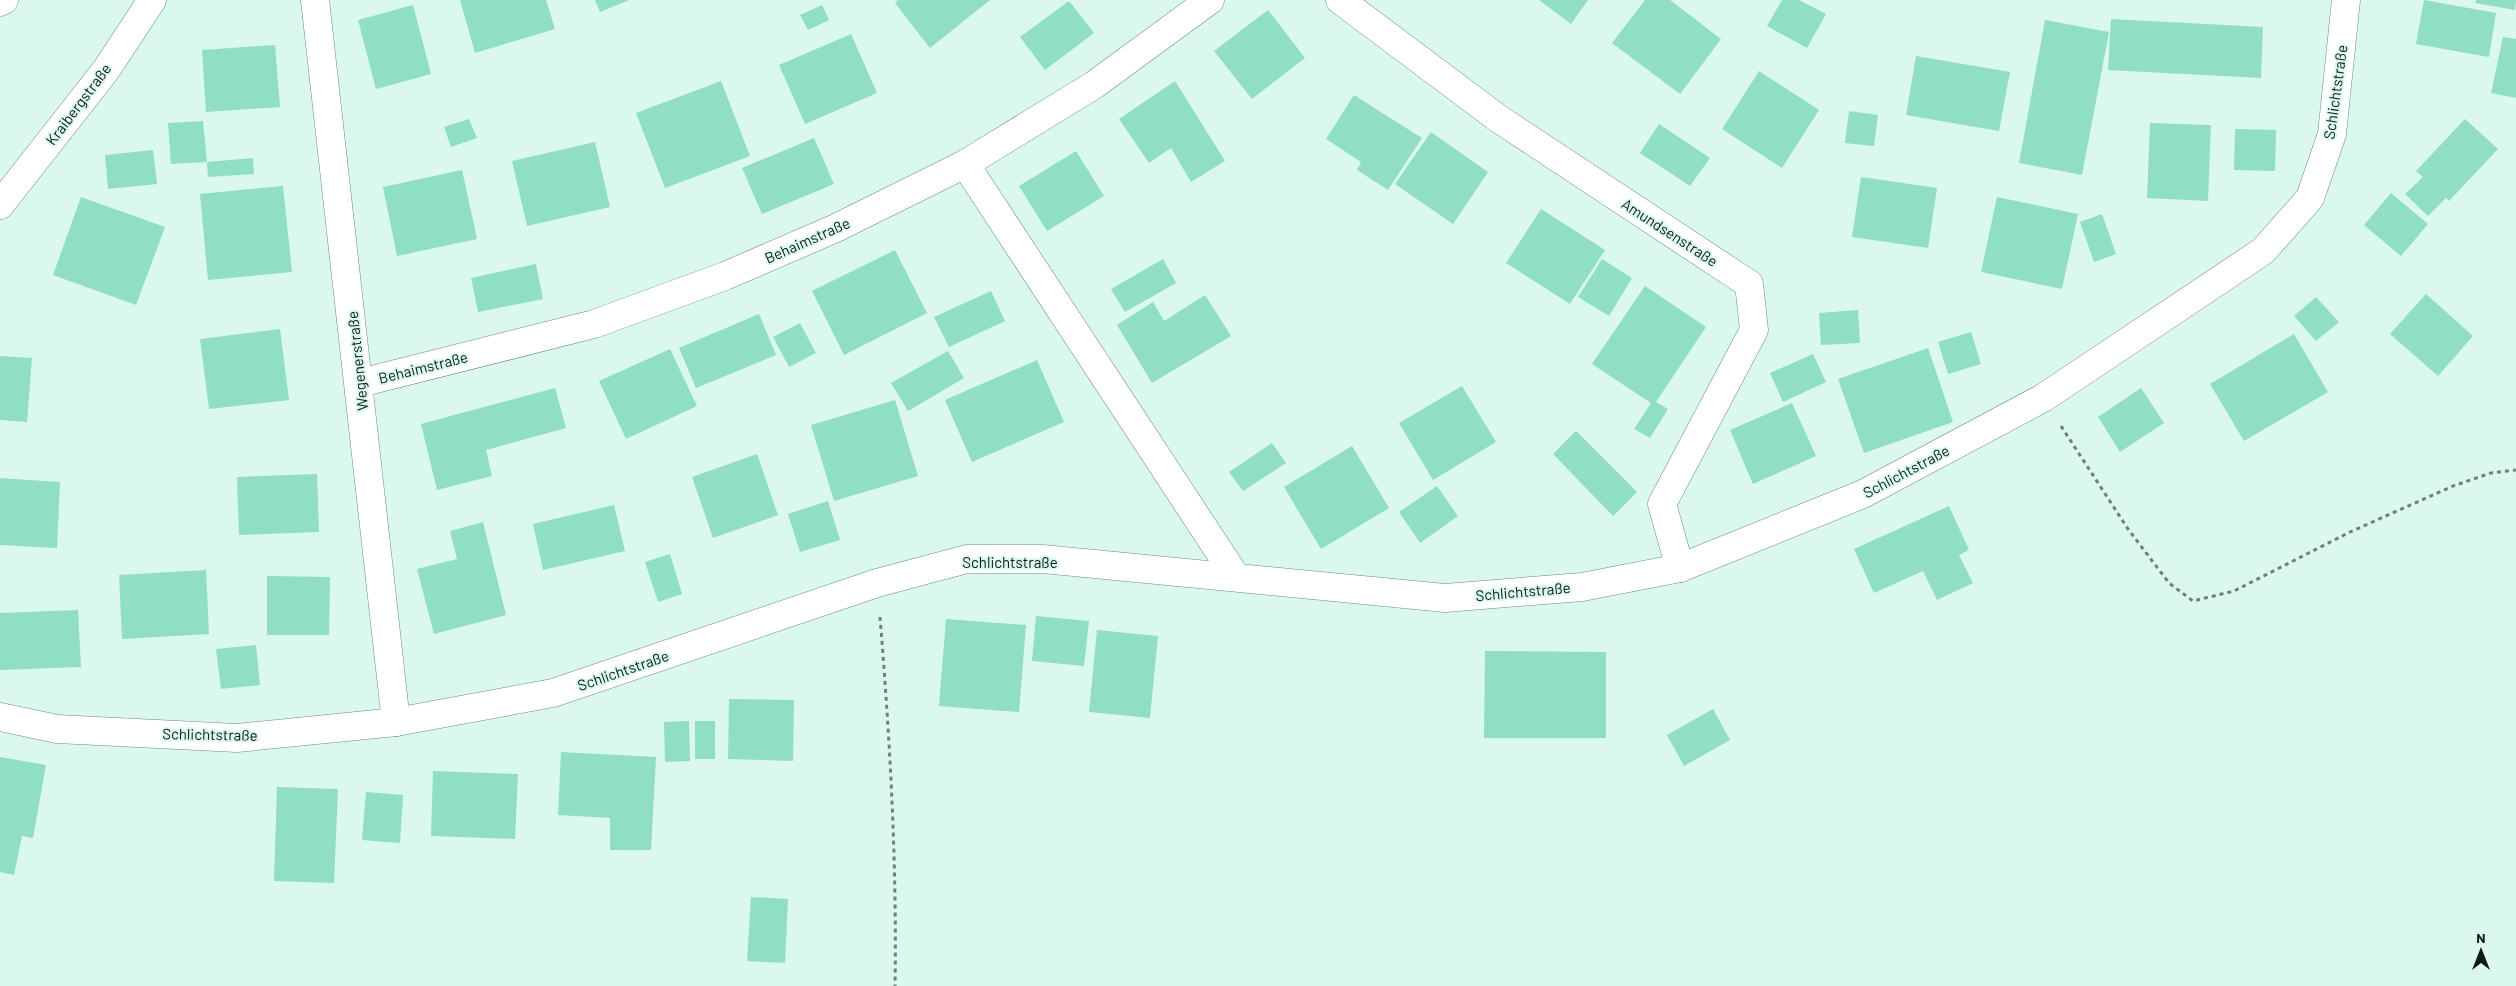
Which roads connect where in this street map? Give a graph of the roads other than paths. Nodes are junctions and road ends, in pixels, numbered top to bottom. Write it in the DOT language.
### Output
graph roads {
  1 [pos="4,0"];
  2 [pos="152,0"];
  3 [pos="316,0"];
  4 [pos="1210,0"];
  5 [pos="1340,0"];
  6 [pos="2346,0"];
  7 [pos="0,2"];
  8 [pos="965,164"];
  9 [pos="0,205"];
  10 [pos="360,383"];
  11 [pos="1680,568"];
  12 [pos="1236,578"];
  13 [pos="0,717"];
  14 [pos="396,722"];
  1 -- 7 [label="street"];
  2 -- 9 [label="street, Kraibergstraße"];
  3 -- 10 [label="street, Wegenerstraße"];
  4 -- 8 [label="street, Behaimstraße"];
  5 -- 11 [label="street, Amundsenstraße"];
  6 -- 11 [label="street, Schlichtstraße"];
  8 -- 10 [label="street, Behaimstraße"];
  8 -- 12 [label="street"];
  10 -- 14 [label="street, Wegenerstraße"];
  11 -- 12 [label="street, Schlichtstraße"];
  12 -- 14 [label="street, Schlichtstraße"];
  13 -- 14 [label="street, Schlichtstraße"];
}
